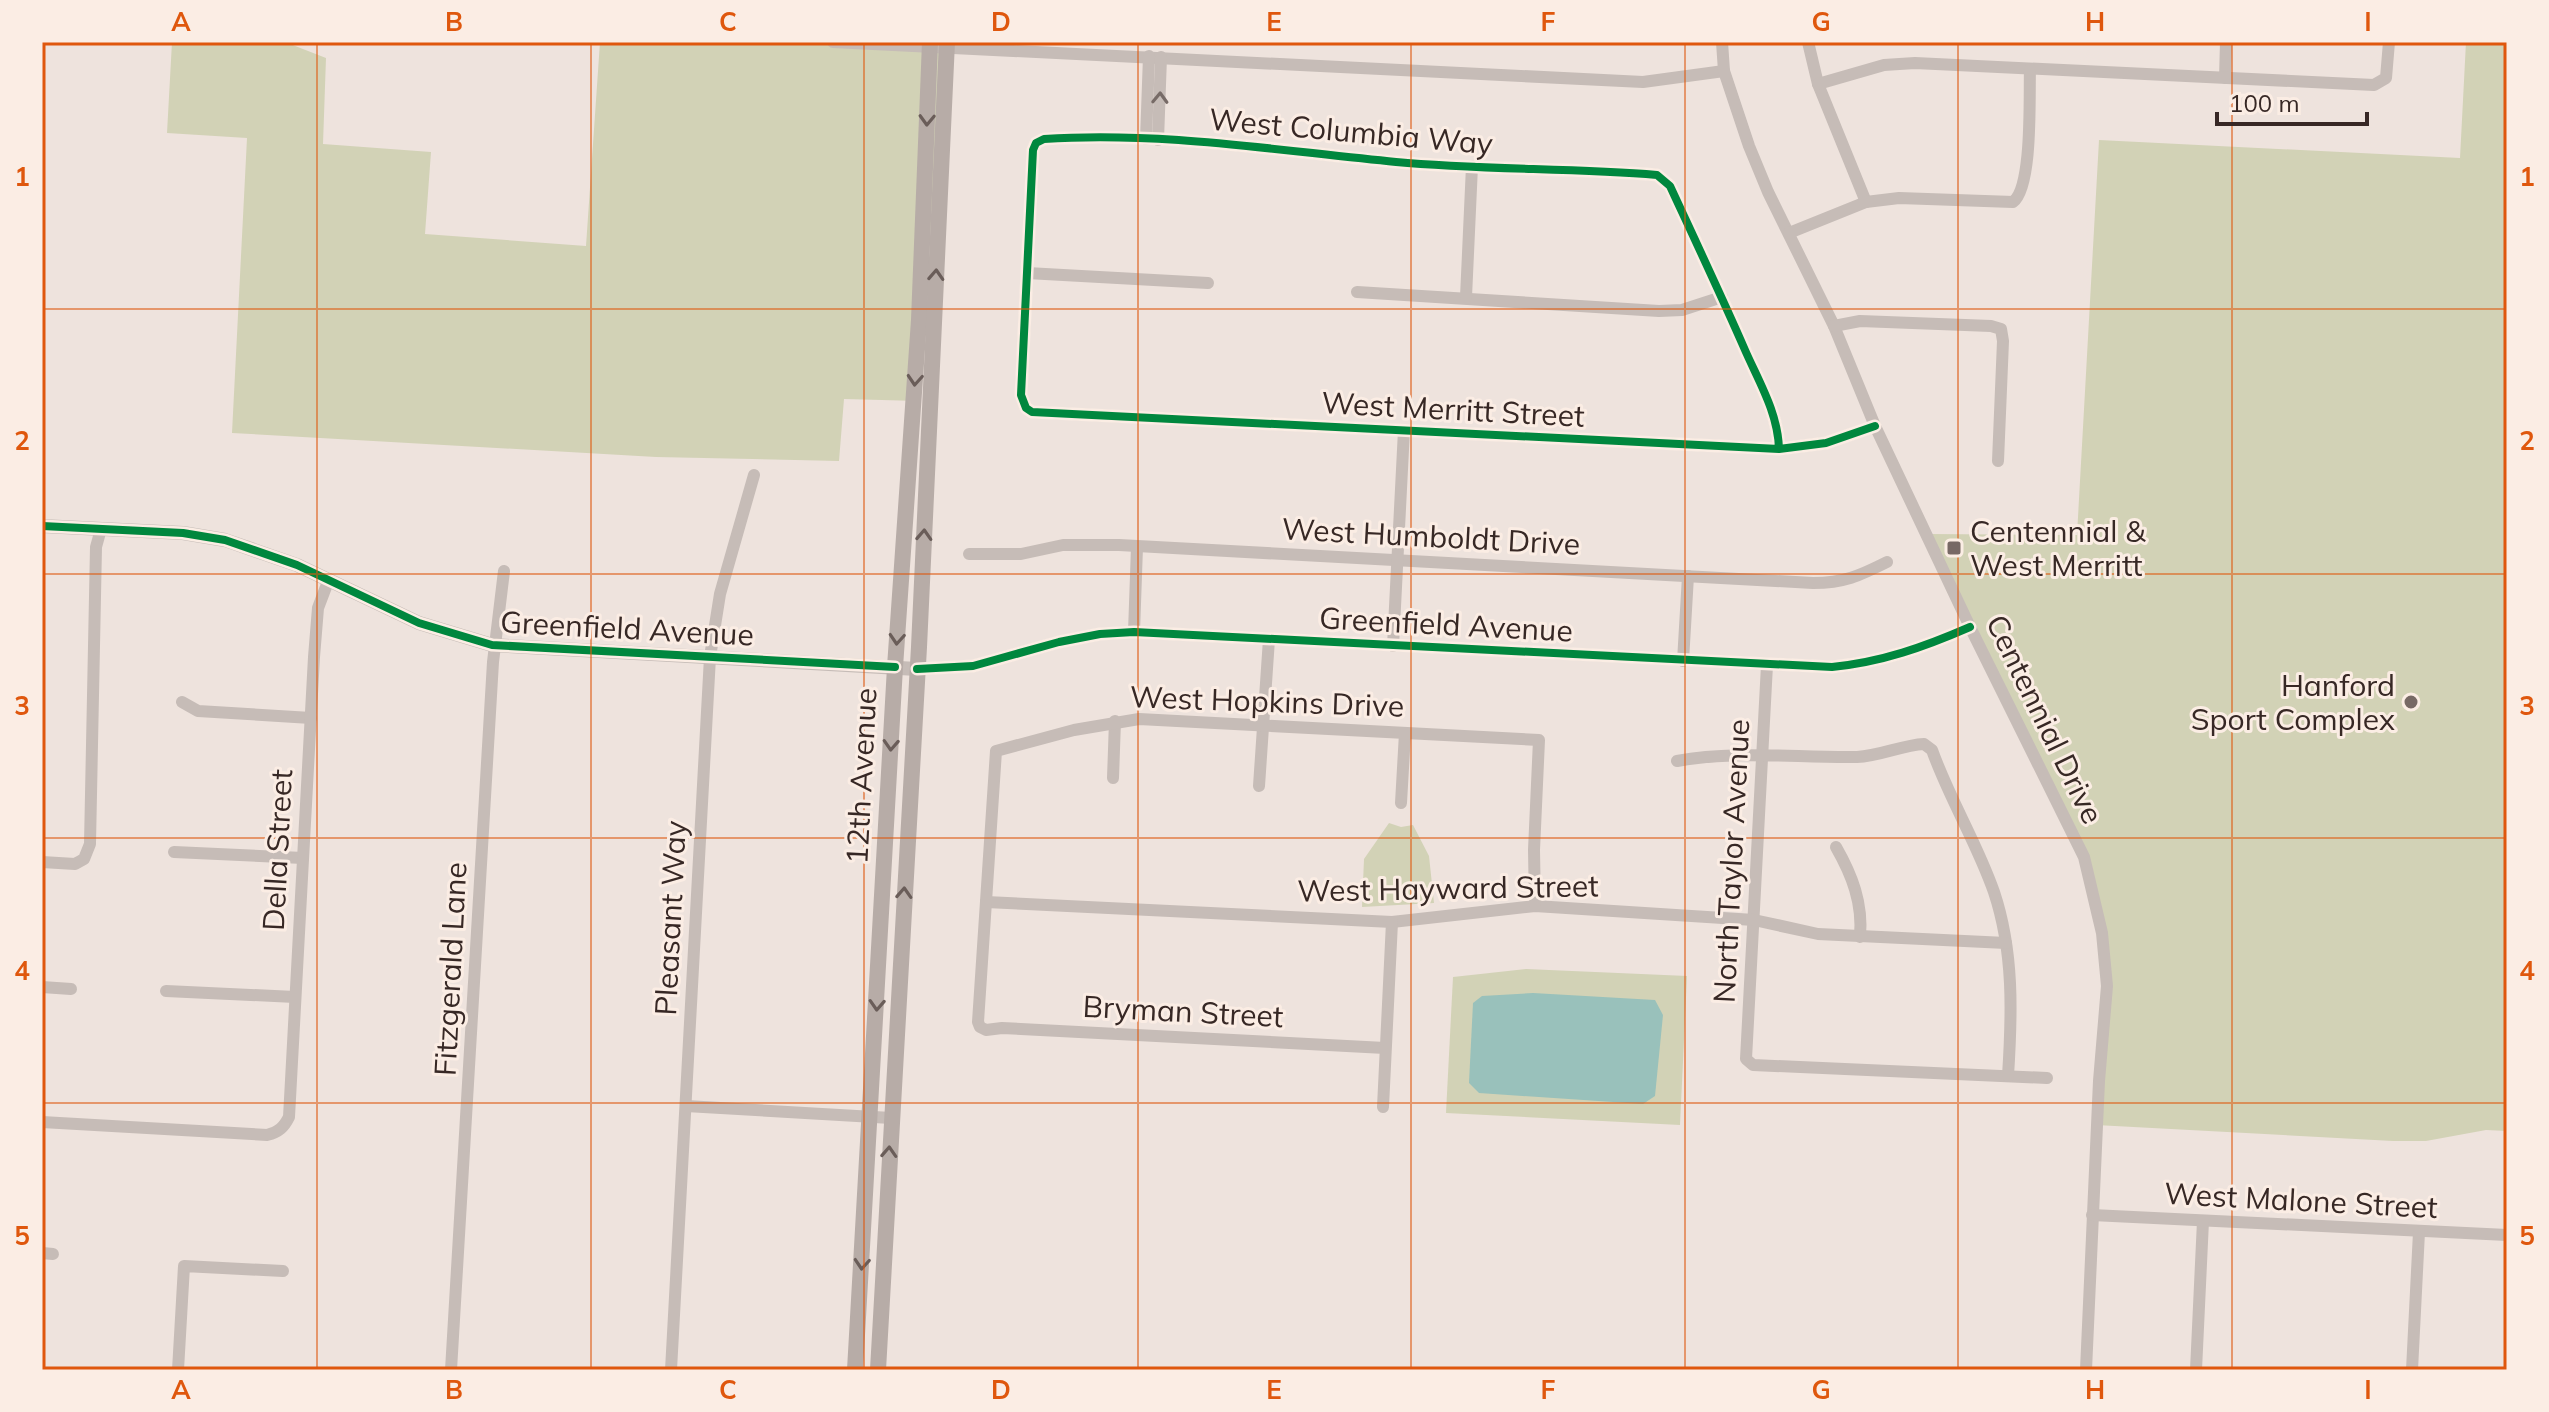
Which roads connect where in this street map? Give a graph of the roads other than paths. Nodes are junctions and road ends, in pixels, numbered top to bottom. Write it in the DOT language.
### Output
graph roads {
  1 [pos="833,42"];
  2 [pos="1722,42"];
  3 [pos="1808,42"];
  4 [pos="2226,42"];
  5 [pos="2389,42"];
  6 [pos="930,45"];
  7 [pos="947,46"];
  8 [pos="1155,56"];
  9 [pos="2030,69"];
  10 [pos="1724,71"];
  11 [pos="2225,78"];
  12 [pos="1818,84"];
  13 [pos="1152,139"];
  14 [pos="1472,166"];
  15 [pos="1866,202"];
  16 [pos="1789,233"];
  17 [pos="1027,273"];
  18 [pos="1208,283"];
  19 [pos="1357,292"];
  20 [pos="1466,297"];
  21 [pos="1722,297"];
  22 [pos="1834,326"];
  23 [pos="1875,426"];
  24 [pos="1404,430"];
  25 [pos="1779,449"];
  26 [pos="1998,461"];
  27 [pos="754,475"];
  28 [pos="42,526"];
  29 [pos="101,529"];
  30 [pos="1137,547"];
  31 [pos="969,554"];
  32 [pos="1398,561"];
  33 [pos="1887,562"];
  34 [pos="504,571"];
  35 [pos="1688,576"];
  36 [pos="329,579"];
  37 [pos="1970,627"];
  38 [pos="1134,632"];
  39 [pos="1269,639"];
  40 [pos="496,646"];
  41 [pos="1393,646"];
  42 [pos="710,657"];
  43 [pos="1683,661"];
  44 [pos="1767,665"];
  45 [pos="895,667"];
  46 [pos="917,669"];
  47 [pos="182,702"];
  48 [pos="311,718"];
  49 [pos="1115,721"];
  50 [pos="1263,725"];
  51 [pos="1405,733"];
  52 [pos="1762,755"];
  53 [pos="1677,761"];
  54 [pos="1113,778"];
  55 [pos="1259,786"];
  56 [pos="1401,803"];
  57 [pos="1836,847"];
  58 [pos="174,852"];
  59 [pos="303,858"];
  60 [pos="42,862"];
  61 [pos="986,902"];
  62 [pos="1535,906"];
  63 [pos="1754,920"];
  64 [pos="1392,922"];
  65 [pos="1860,937"];
  66 [pos="2006,943"];
  67 [pos="42,987"];
  68 [pos="71,989"];
  69 [pos="166,991"];
  70 [pos="295,997"];
  71 [pos="1385,1048"];
  72 [pos="2008,1076"];
  73 [pos="2047,1078"];
  74 [pos="686,1106"];
  75 [pos="1383,1107"];
  76 [pos="871,1117"];
  77 [pos="891,1118"];
  78 [pos="42,1122"];
  79 [pos="2092,1215"];
  80 [pos="2203,1221"];
  81 [pos="2419,1232"];
  82 [pos="2507,1235"];
  83 [pos="283,1271"];
  84 [pos="178,1370"];
  85 [pos="451,1370"];
  86 [pos="671,1370"];
  87 [pos="855,1370"];
  88 [pos="878,1370"];
  89 [pos="2086,1370"];
  90 [pos="2196,1370"];
  91 [pos="2412,1370"];
  1 -- 6 [label="street"];
  2 -- 10 [label="street, Centennial Drive"];
  3 -- 12 [label="street"];
  4 -- 11 [label="street"];
  5 -- 11 [label="street"];
  6 -- 7 [label="street"];
  6 -- 45 [label="main road, 12th Avenue, one-way"];
  7 -- 8 [label="street"];
  46 -- 7 [label="main road, 12th Avenue, one-way"];
  8 -- 10 [label="street"];
  8 -- 13 [label="street"];
  9 -- 11 [label="street"];
  9 -- 12 [label="street"];
  9 -- 15 [label="street"];
  10 -- 16 [label="street, Centennial Drive"];
  12 -- 15 [label="street"];
  13 -- 14 [label="street, West Columbia Way"];
  13 -- 17 [label="street, West Columbia Way"];
  14 -- 20 [label="street"];
  14 -- 21 [label="street, West Columbia Way"];
  15 -- 16 [label="street"];
  16 -- 22 [label="street, Centennial Drive"];
  17 -- 18 [label="street"];
  17 -- 24 [label="street, West Merritt Street"];
  19 -- 20 [label="street"];
  20 -- 21 [label="street"];
  21 -- 25 [label="street"];
  22 -- 23 [label="street, Centennial Drive"];
  22 -- 26 [label="street"];
  23 -- 25 [label="street, West Merritt Street"];
  23 -- 37 [label="street, Centennial Drive"];
  24 -- 25 [label="street, West Merritt Street"];
  24 -- 32 [label="street"];
  27 -- 42 [label="street, Pleasant Way"];
  28 -- 29 [label="street, Greenfield Avenue"];
  29 -- 36 [label="street, Greenfield Avenue"];
  29 -- 60 [label="street"];
  30 -- 31 [label="street, West Humboldt Drive"];
  30 -- 32 [label="street, West Humboldt Drive"];
  30 -- 38 [label="street"];
  32 -- 35 [label="street, West Humboldt Drive"];
  32 -- 41 [label="street"];
  33 -- 35 [label="street, West Humboldt Drive"];
  34 -- 40 [label="street, Fitzgerald Lane"];
  35 -- 43 [label="street"];
  36 -- 40 [label="street, Greenfield Avenue"];
  36 -- 48 [label="street, Della Street"];
  37 -- 44 [label="street, Greenfield Avenue"];
  37 -- 79 [label="street, Centennial Drive"];
  38 -- 39 [label="street, Greenfield Avenue"];
  38 -- 46 [label="street, Greenfield Avenue"];
  39 -- 41 [label="street, Greenfield Avenue"];
  39 -- 50 [label="street"];
  40 -- 42 [label="street, Greenfield Avenue"];
  40 -- 85 [label="street, Fitzgerald Lane"];
  41 -- 43 [label="street, Greenfield Avenue"];
  42 -- 45 [label="street, Greenfield Avenue"];
  42 -- 74 [label="street, Pleasant Way"];
  43 -- 44 [label="street, Greenfield Avenue"];
  44 -- 52 [label="street, North Taylor Avenue"];
  45 -- 46 [label="street, Greenfield Avenue"];
  45 -- 76 [label="main road, 12th Avenue, one-way"];
  77 -- 46 [label="main road, 12th Avenue, one-way"];
  47 -- 48 [label="street"];
  48 -- 59 [label="street, Della Street"];
  49 -- 50 [label="street, West Hopkins Drive"];
  49 -- 54 [label="street"];
  49 -- 61 [label="street, West Hopkins Drive"];
  50 -- 51 [label="street, West Hopkins Drive"];
  50 -- 55 [label="street"];
  51 -- 56 [label="street"];
  51 -- 62 [label="street, West Hopkins Drive"];
  52 -- 53 [label="street"];
  52 -- 63 [label="street, North Taylor Avenue"];
  52 -- 66 [label="street"];
  57 -- 65 [label="street"];
  58 -- 59 [label="street"];
  59 -- 70 [label="street, Della Street"];
  61 -- 64 [label="street, West Hayward Street"];
  61 -- 71 [label="street, Bryman Street"];
  62 -- 63 [label="street, West Hayward Street"];
  62 -- 64 [label="street, West Hayward Street"];
  63 -- 65 [label="street, West Hayward Street"];
  63 -- 72 [label="street, North Taylor Avenue"];
  64 -- 71 [label="street"];
  65 -- 66 [label="street, West Hayward Street"];
  66 -- 72 [label="street"];
  67 -- 68 [label="street"];
  69 -- 70 [label="street"];
  70 -- 78 [label="street, Della Street"];
  71 -- 75 [label="street"];
  72 -- 73 [label="street"];
  74 -- 76 [label="street"];
  74 -- 86 [label="street, Pleasant Way"];
  76 -- 77 [label="street"];
  76 -- 87 [label="main road, 12th Avenue, one-way"];
  88 -- 77 [label="main road, 12th Avenue, one-way"];
  79 -- 80 [label="street, West Malone Street"];
  79 -- 89 [label="street, Centennial Drive"];
  80 -- 81 [label="street, West Malone Street"];
  80 -- 90 [label="street"];
  81 -- 82 [label="street, West Malone Street"];
  81 -- 91 [label="street"];
  83 -- 84 [label="street"];
}
